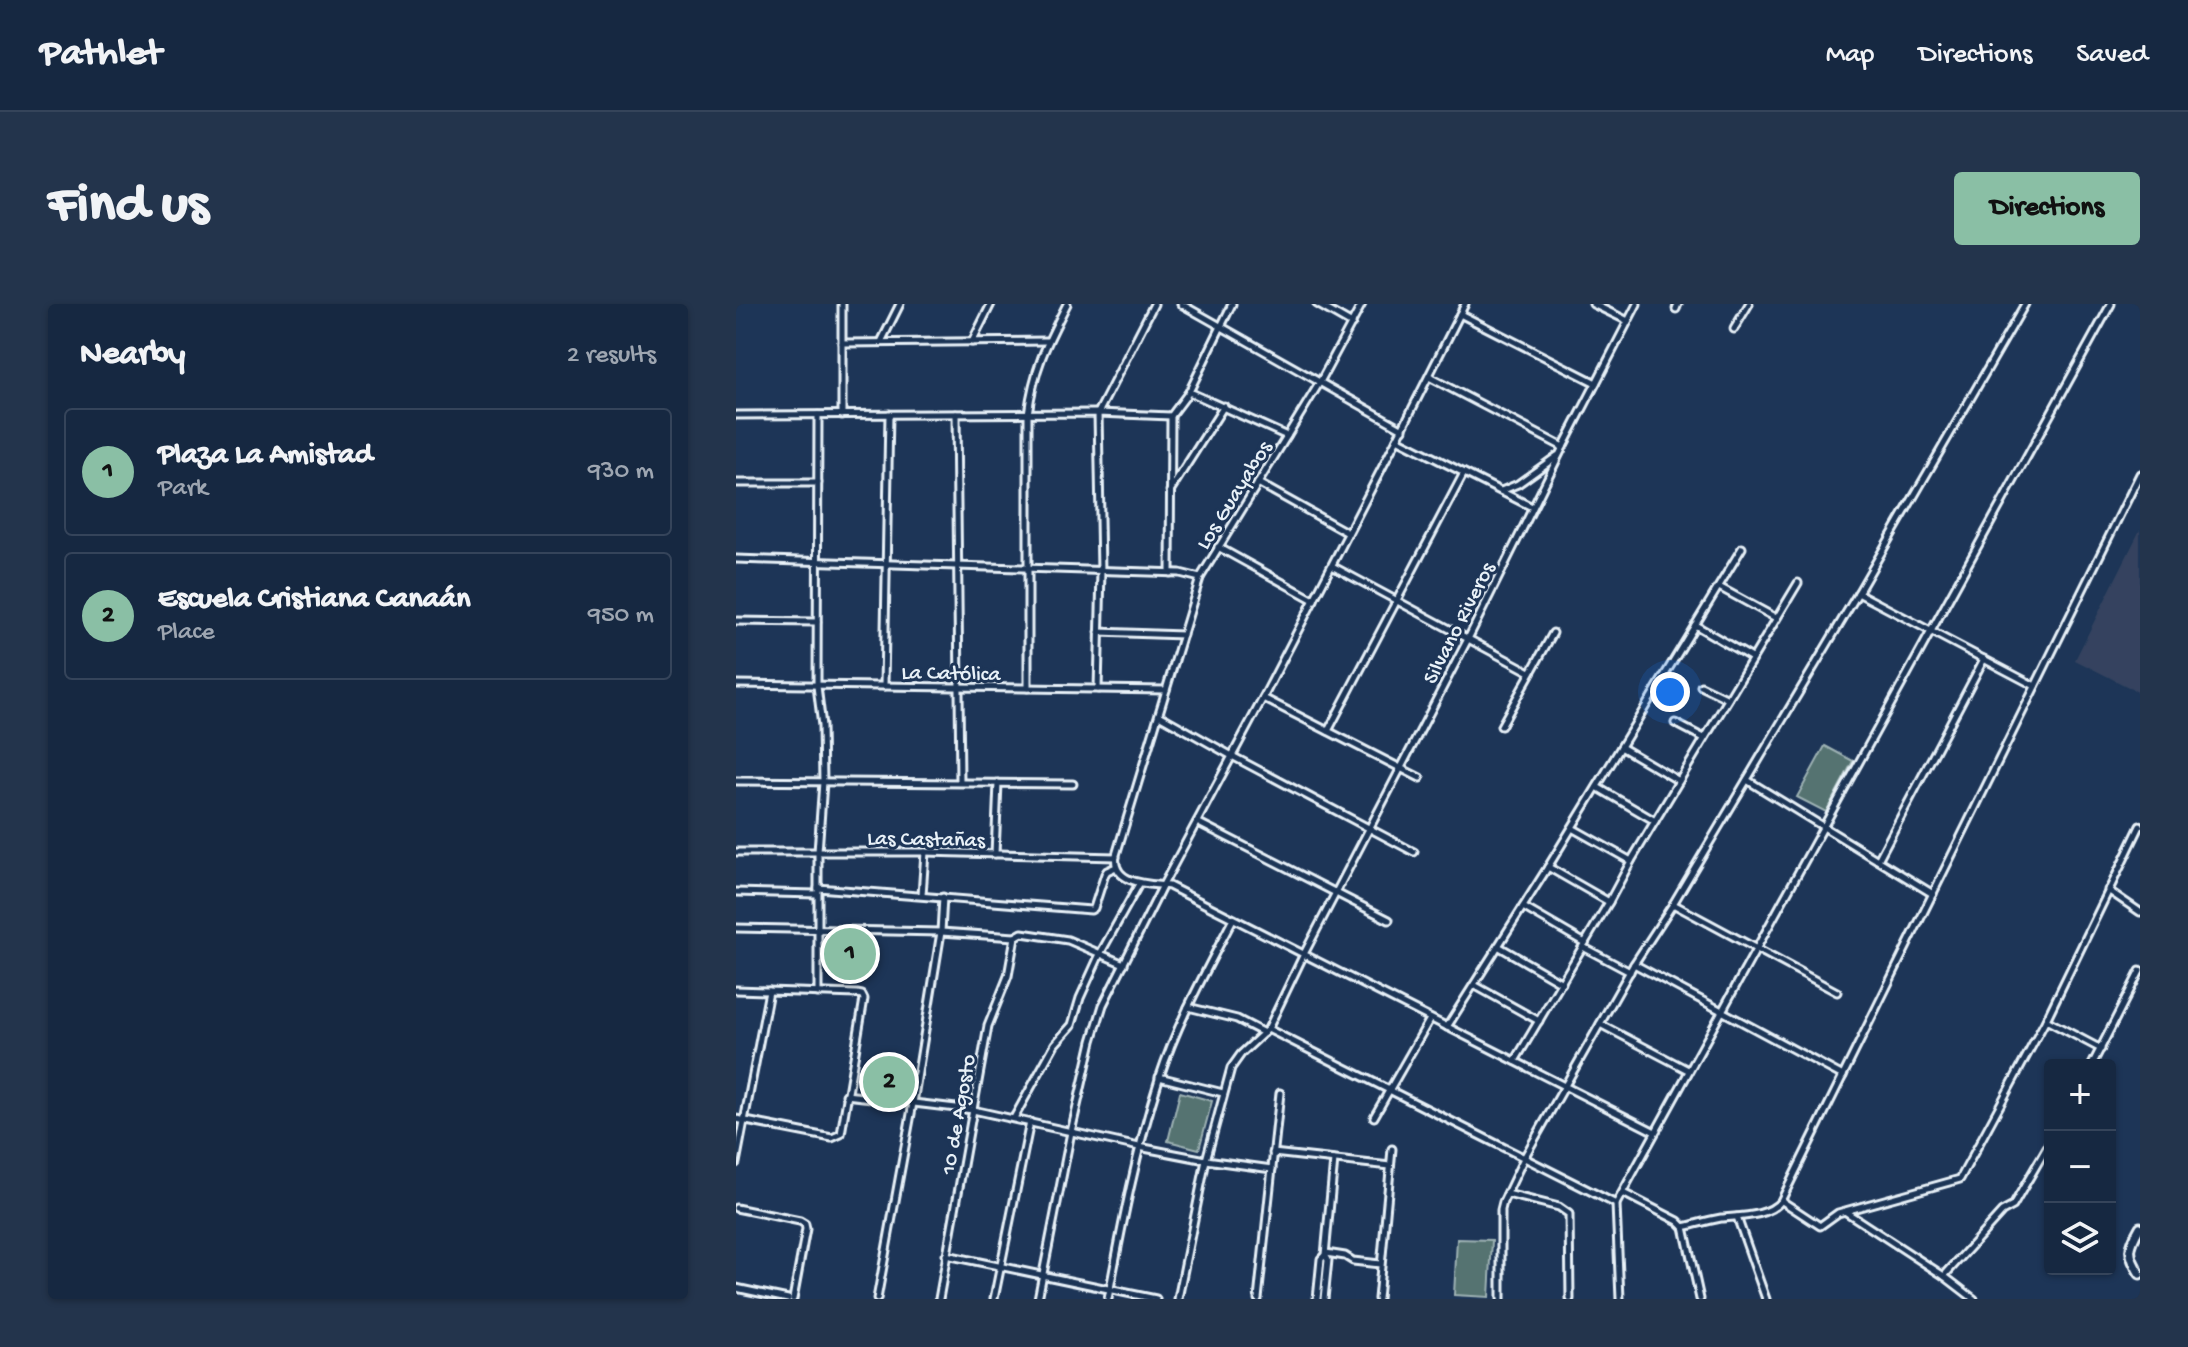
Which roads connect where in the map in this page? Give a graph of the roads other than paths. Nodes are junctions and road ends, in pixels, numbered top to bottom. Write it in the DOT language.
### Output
graph roads {
  1 [pos="842,304"];
  2 [pos="900,304"];
  3 [pos="991,304"];
  4 [pos="1067,304"];
  5 [pos="1154,304"];
  6 [pos="1181,304"];
  7 [pos="1232,304"];
  8 [pos="1317,304"];
  9 [pos="1362,304"];
  10 [pos="1465,304"];
  11 [pos="1593,304"];
  12 [pos="1637,304"];
  13 [pos="1749,304"];
  14 [pos="2025,304"];
  15 [pos="2111,304"];
  16 [pos="1460,314"];
  17 [pos="1628,322"];
  18 [pos="1352,324"];
  19 [pos="1220,326"];
  20 [pos="1734,329"];
  21 [pos="1047,341"];
  22 [pos="881,342"];
  23 [pos="972,342"];
  24 [pos="842,343"];
  25 [pos="1429,377"];
  26 [pos="1320,382"];
  27 [pos="1596,383"];
  28 [pos="1189,392"];
  29 [pos="1224,406"];
  30 [pos="1098,413"];
  31 [pos="889,414"];
  32 [pos="956,414"];
  33 [pos="1028,414"];
  34 [pos="736,415"];
  35 [pos="818,415"];
  36 [pos="842,415"];
  37 [pos="1171,416"];
  38 [pos="1403,429"];
  39 [pos="1287,436"];
  40 [pos="1397,439"];
  41 [pos="1561,450"];
  42 [pos="1464,473"];
  43 [pos="2140,474"];
  44 [pos="736,483"];
  45 [pos="818,483"];
  46 [pos="1258,483"];
  47 [pos="1500,491"];
  48 [pos="1170,492"];
  49 [pos="1532,508"];
  50 [pos="1348,533"];
  51 [pos="1218,547"];
  52 [pos="1742,548"];
  53 [pos="736,559"];
  54 [pos="817,562"];
  55 [pos="886,564"];
  56 [pos="957,566"];
  57 [pos="1332,566"];
  58 [pos="1028,568"];
  59 [pos="1101,571"];
  60 [pos="1170,573"];
  61 [pos="1200,578"];
  62 [pos="1798,583"];
  63 [pos="1719,587"];
  64 [pos="1858,593"];
  65 [pos="1314,600"];
  66 [pos="1396,601"];
  67 [pos="1776,618"];
  68 [pos="736,621"];
  69 [pos="817,622"];
  70 [pos="1695,625"];
  71 [pos="1099,632"];
  72 [pos="1931,632"];
  73 [pos="1553,633"];
  74 [pos="1183,635"];
  75 [pos="1468,639"];
  76 [pos="1752,658"];
  77 [pos="1984,659"];
  78 [pos="1530,672"];
  79 [pos="736,684"];
  80 [pos="817,686"];
  81 [pos="884,686"];
  82 [pos="1701,686"];
  83 [pos="2035,686"];
  84 [pos="959,687"];
  85 [pos="1028,688"];
  86 [pos="1098,689"];
  87 [pos="1166,690"];
  88 [pos="1263,698"];
  89 [pos="1728,699"];
  90 [pos="1159,715"];
  91 [pos="1675,723"];
  92 [pos="1501,726"];
  93 [pos="1328,731"];
  94 [pos="1704,738"];
  95 [pos="1621,747"];
  96 [pos="1232,756"];
  97 [pos="1401,768"];
  98 [pos="1420,778"];
  99 [pos="1747,780"];
  100 [pos="736,781"];
  101 [pos="1679,781"];
  102 [pos="823,782"];
  103 [pos="960,782"];
  104 [pos="998,783"];
  105 [pos="1073,784"];
  106 [pos="1597,787"];
  107 [pos="1655,821"];
  108 [pos="1197,822"];
  109 [pos="2140,826"];
  110 [pos="1824,827"];
  111 [pos="1370,828"];
  112 [pos="1572,828"];
  113 [pos="736,852"];
  114 [pos="818,852"];
  115 [pos="925,852"];
  116 [pos="1414,852"];
  117 [pos="995,854"];
  118 [pos="1116,857"];
  119 [pos="1878,860"];
  120 [pos="1631,861"];
  121 [pos="1116,867"];
  122 [pos="1548,867"];
  123 [pos="1140,883"];
  124 [pos="1163,885"];
  125 [pos="2108,890"];
  126 [pos="818,891"];
  127 [pos="736,892"];
  128 [pos="1337,893"];
  129 [pos="1933,894"];
  130 [pos="922,895"];
  131 [pos="943,897"];
  132 [pos="1609,902"];
  133 [pos="1673,904"];
  134 [pos="1523,907"];
  135 [pos="2140,912"];
  136 [pos="1233,918"];
  137 [pos="1389,920"];
  138 [pos="736,928"];
  139 [pos="817,930"];
  140 [pos="941,932"];
  141 [pos="1015,937"];
  142 [pos="1584,945"];
  143 [pos="1498,946"];
  144 [pos="1757,949"];
  145 [pos="1100,954"];
  146 [pos="1304,954"];
  147 [pos="1124,964"];
  148 [pos="1634,964"];
  149 [pos="2140,971"];
  150 [pos="1630,972"];
  151 [pos="1562,983"];
  152 [pos="1474,985"];
  153 [pos="736,990"];
  154 [pos="769,991"];
  155 [pos="1837,992"];
  156 [pos="818,993"];
  157 [pos="1188,1007"];
  158 [pos="1723,1011"];
  159 [pos="1430,1019"];
  160 [pos="2046,1020"];
  161 [pos="1539,1021"];
  162 [pos="1600,1024"];
  163 [pos="1447,1027"];
  164 [pos="1266,1031"];
  165 [pos="2101,1049"];
  166 [pos="2095,1059"];
  167 [pos="1515,1061"];
  168 [pos="1688,1070"];
  169 [pos="1843,1076"];
  170 [pos="1159,1077"];
  171 [pos="1567,1085"];
  172 [pos="1390,1090"];
  173 [pos="1223,1093"];
  174 [pos="1280,1093"];
  175 [pos="846,1095"];
  176 [pos="913,1103"];
  177 [pos="973,1110"];
  178 [pos="1374,1117"];
  179 [pos="1014,1118"];
  180 [pos="736,1119"];
  181 [pos="744,1121"];
  182 [pos="1030,1122"];
  183 [pos="1071,1132"];
  184 [pos="1655,1132"];
  185 [pos="1139,1147"];
  186 [pos="1392,1149"];
  187 [pos="2044,1152"];
  188 [pos="1273,1153"];
  189 [pos="1524,1158"];
  190 [pos="1206,1160"];
  191 [pos="1334,1160"];
  192 [pos="736,1163"];
  193 [pos="1390,1166"];
  194 [pos="1272,1169"];
  195 [pos="1623,1193"];
  196 [pos="1507,1194"];
  197 [pos="1781,1201"];
  198 [pos="1616,1204"];
  199 [pos="736,1208"];
  200 [pos="1846,1212"];
  201 [pos="1737,1217"];
  202 [pos="1684,1227"];
  203 [pos="2140,1227"];
  204 [pos="1325,1254"];
  205 [pos="946,1255"];
  206 [pos="1380,1264"];
  207 [pos="1000,1266"];
  208 [pos="2140,1274"];
  209 [pos="1042,1275"];
  210 [pos="1944,1276"];
  211 [pos="736,1288"];
  212 [pos="1110,1288"];
  213 [pos="790,1299"];
  214 [pos="877,1299"];
  215 [pos="939,1299"];
  216 [pos="994,1299"];
  217 [pos="1038,1299"];
  218 [pos="1108,1299"];
  219 [pos="1156,1299"];
  220 [pos="1178,1299"];
  221 [pos="1258,1299"];
  222 [pos="1317,1299"];
  223 [pos="1324,1299"];
  224 [pos="1378,1299"];
  225 [pos="1501,1299"];
  226 [pos="1570,1299"];
  227 [pos="1620,1299"];
  228 [pos="1700,1299"];
  229 [pos="1766,1299"];
  230 [pos="1974,1299"];
  1 -- 24 [label="street"];
  2 -- 22 [label="street"];
  3 -- 23 [label="street"];
  4 -- 21 [label="street"];
  5 -- 30 [label="street"];
  6 -- 19 [label="street"];
  7 -- 19 [label="street"];
  8 -- 18 [label="street"];
  9 -- 18 [label="street, Los Guayabos"];
  10 -- 16 [label="street"];
  11 -- 17 [label="street"];
  12 -- 17 [label="street, Silvano Riveros"];
  13 -- 20 [label="street"];
  14 -- 64 [label="street"];
  15 -- 72 [label="street"];
  16 -- 25 [label="street"];
  16 -- 27 [label="street"];
  17 -- 27 [label="street, Silvano Riveros"];
  18 -- 26 [label="street, Los Guayabos"];
  19 -- 26 [label="street"];
  19 -- 28 [label="street"];
  21 -- 23 [label="street"];
  21 -- 33 [label="street"];
  22 -- 23 [label="street"];
  22 -- 24 [label="street"];
  24 -- 36 [label="street"];
  25 -- 38 [label="street"];
  25 -- 41 [label="street"];
  26 -- 38 [label="street"];
  26 -- 39 [label="street, Los Guayabos"];
  27 -- 41 [label="street, Silvano Riveros"];
  28 -- 29 [label="street"];
  28 -- 37 [label="street"];
  29 -- 39 [label="street"];
  29 -- 48 [label="street"];
  30 -- 33 [label="street"];
  30 -- 37 [label="street"];
  30 -- 59 [label="street"];
  31 -- 32 [label="street"];
  31 -- 36 [label="street"];
  31 -- 55 [label="street"];
  32 -- 33 [label="street"];
  32 -- 56 [label="street"];
  33 -- 58 [label="street"];
  34 -- 35 [label="street"];
  35 -- 36 [label="street"];
  35 -- 45 [label="street"];
  37 -- 48 [label="street"];
  38 -- 40 [label="street"];
  39 -- 46 [label="street, Los Guayabos"];
  40 -- 42 [label="street"];
  40 -- 50 [label="street"];
  41 -- 47 [label="street"];
  41 -- 49 [label="street, Silvano Riveros"];
  42 -- 47 [label="street"];
  42 -- 66 [label="street"];
  43 -- 83 [label="street"];
  44 -- 45 [label="street"];
  45 -- 54 [label="street"];
  46 -- 50 [label="street"];
  46 -- 51 [label="street, Los Guayabos"];
  47 -- 49 [label="street"];
  48 -- 60 [label="street"];
  49 -- 75 [label="street, Silvano Riveros"];
  50 -- 57 [label="street"];
  51 -- 61 [label="street, Los Guayabos"];
  51 -- 65 [label="street"];
  52 -- 63 [label="street"];
  53 -- 54 [label="street"];
  54 -- 55 [label="street"];
  54 -- 69 [label="street"];
  55 -- 56 [label="street"];
  55 -- 81 [label="street"];
  56 -- 58 [label="street"];
  56 -- 84 [label="street"];
  57 -- 65 [label="street"];
  57 -- 66 [label="street"];
  58 -- 59 [label="street"];
  58 -- 85 [label="street"];
  59 -- 60 [label="street"];
  59 -- 71 [label="street"];
  60 -- 61 [label="street"];
  61 -- 74 [label="street, Los Guayabos"];
  62 -- 67 [label="street"];
  63 -- 67 [label="street"];
  63 -- 70 [label="street"];
  64 -- 72 [label="street"];
  64 -- 99 [label="street"];
  65 -- 88 [label="street"];
  66 -- 75 [label="street"];
  66 -- 93 [label="street"];
  67 -- 76 [label="street"];
  68 -- 69 [label="street"];
  69 -- 80 [label="street"];
  70 -- 76 [label="street"];
  70 -- 95 [label="street"];
  71 -- 74 [label="street"];
  71 -- 86 [label="street"];
  72 -- 77 [label="street"];
  72 -- 110 [label="street"];
  73 -- 78 [label="street"];
  74 -- 87 [label="street, Los Guayabos"];
  75 -- 78 [label="street"];
  75 -- 97 [label="street, Silvano Riveros"];
  76 -- 89 [label="street"];
  77 -- 83 [label="street"];
  77 -- 119 [label="street"];
  78 -- 92 [label="street"];
  79 -- 80 [label="street, La Católica"];
  80 -- 81 [label="street, La Católica"];
  80 -- 102 [label="street"];
  81 -- 84 [label="street, La Católica"];
  82 -- 89 [label="street"];
  83 -- 129 [label="street"];
  84 -- 85 [label="street, La Católica"];
  84 -- 103 [label="street"];
  85 -- 86 [label="street, La Católica"];
  86 -- 87 [label="street, La Católica"];
  87 -- 90 [label="street, Los Guayabos"];
  88 -- 93 [label="street"];
  88 -- 96 [label="street"];
  89 -- 94 [label="street"];
  90 -- 96 [label="street"];
  90 -- 118 [label="street, Los Guayabos"];
  91 -- 94 [label="street"];
  93 -- 97 [label="street"];
  94 -- 101 [label="street"];
  95 -- 101 [label="street"];
  95 -- 106 [label="street"];
  96 -- 108 [label="street"];
  96 -- 111 [label="street"];
  97 -- 98 [label="street"];
  97 -- 111 [label="street, Silvano Riveros"];
  99 -- 110 [label="street"];
  99 -- 133 [label="street"];
  100 -- 102 [label="street"];
  101 -- 107 [label="street"];
  102 -- 103 [label="street"];
  102 -- 114 [label="street"];
  103 -- 104 [label="street"];
  104 -- 105 [label="street"];
  104 -- 117 [label="street"];
  106 -- 107 [label="street"];
  106 -- 112 [label="street"];
  107 -- 120 [label="street"];
  108 -- 124 [label="street"];
  108 -- 128 [label="street"];
  109 -- 125 [label="street"];
  110 -- 119 [label="street"];
  110 -- 144 [label="street"];
  111 -- 116 [label="street"];
  111 -- 128 [label="street, Silvano Riveros"];
  112 -- 120 [label="street"];
  112 -- 122 [label="street"];
  113 -- 114 [label="street, Las Castañas"];
  114 -- 115 [label="street, Las Castañas"];
  114 -- 126 [label="street"];
  115 -- 117 [label="street, Las Castañas"];
  115 -- 130 [label="street"];
  117 -- 118 [label="street, Las Castañas"];
  118 -- 121 [label="street, Los Guayabos"];
  119 -- 129 [label="street"];
  120 -- 132 [label="street"];
  121 -- 123 [label="street"];
  121 -- 131 [label="street"];
  122 -- 132 [label="street"];
  122 -- 134 [label="street"];
  123 -- 124 [label="street"];
  123 -- 145 [label="street"];
  124 -- 136 [label="street"];
  124 -- 147 [label="street"];
  125 -- 135 [label="street"];
  125 -- 160 [label="street"];
  126 -- 127 [label="street"];
  126 -- 130 [label="street"];
  126 -- 139 [label="street"];
  128 -- 137 [label="street"];
  128 -- 146 [label="street, Silvano Riveros"];
  129 -- 169 [label="street"];
  130 -- 131 [label="street"];
  131 -- 140 [label="street"];
  132 -- 142 [label="street"];
  133 -- 144 [label="street"];
  133 -- 148 [label="street"];
  134 -- 142 [label="street"];
  134 -- 143 [label="street"];
  136 -- 146 [label="street"];
  136 -- 157 [label="street"];
  138 -- 139 [label="street"];
  139 -- 140 [label="street"];
  139 -- 156 [label="street"];
  140 -- 141 [label="street"];
  140 -- 176 [label="street"];
  141 -- 145 [label="street"];
  141 -- 177 [label="street, 10 de Agosto"];
  142 -- 150 [label="street"];
  142 -- 151 [label="street"];
  143 -- 151 [label="street"];
  143 -- 152 [label="street"];
  144 -- 155 [label="street"];
  144 -- 158 [label="street"];
  145 -- 147 [label="street"];
  145 -- 179 [label="street"];
  146 -- 159 [label="street"];
  146 -- 164 [label="street, Silvano Riveros"];
  147 -- 183 [label="street"];
  148 -- 150 [label="street"];
  148 -- 158 [label="street"];
  149 -- 165 [label="street"];
  150 -- 162 [label="street"];
  151 -- 161 [label="street"];
  152 -- 161 [label="street"];
  152 -- 163 [label="street"];
  153 -- 154 [label="street"];
  154 -- 156 [label="street"];
  154 -- 181 [label="street"];
  156 -- 175 [label="street"];
  157 -- 164 [label="street"];
  157 -- 170 [label="street"];
  158 -- 168 [label="street"];
  158 -- 169 [label="street"];
  159 -- 163 [label="street"];
  159 -- 172 [label="street"];
  160 -- 165 [label="street"];
  160 -- 200 [label="street"];
  161 -- 167 [label="street"];
  162 -- 168 [label="street"];
  162 -- 171 [label="street"];
  163 -- 167 [label="street"];
  164 -- 172 [label="street"];
  164 -- 173 [label="street, Silvano Riveros"];
  165 -- 166 [label="street"];
  167 -- 171 [label="street"];
  168 -- 184 [label="street"];
  169 -- 197 [label="street"];
  170 -- 173 [label="street"];
  170 -- 185 [label="street"];
  171 -- 184 [label="street"];
  171 -- 189 [label="street"];
  172 -- 178 [label="street"];
  172 -- 189 [label="street"];
  173 -- 190 [label="street, Silvano Riveros"];
  174 -- 188 [label="street"];
  175 -- 176 [label="street"];
  175 -- 181 [label="street"];
  176 -- 177 [label="street"];
  176 -- 214 [label="street"];
  177 -- 179 [label="street"];
  177 -- 205 [label="street, 10 de Agosto"];
  179 -- 182 [label="street"];
  180 -- 181 [label="street"];
  181 -- 192 [label="street"];
  182 -- 183 [label="street"];
  182 -- 207 [label="street"];
  183 -- 185 [label="street"];
  183 -- 209 [label="street"];
  184 -- 195 [label="street"];
  185 -- 190 [label="street"];
  185 -- 212 [label="street"];
  186 -- 193 [label="street"];
  187 -- 210 [label="street"];
  188 -- 191 [label="street"];
  188 -- 194 [label="street"];
  189 -- 196 [label="street"];
  189 -- 198 [label="street"];
  190 -- 194 [label="street"];
  190 -- 220 [label="street, Silvano Riveros"];
  191 -- 193 [label="street"];
  191 -- 204 [label="street"];
  193 -- 206 [label="street"];
  194 -- 221 [label="street"];
  195 -- 198 [label="street"];
  195 -- 202 [label="street"];
  196 -- 225 [label="street"];
  196 -- 226 [label="street"];
  197 -- 200 [label="street"];
  197 -- 201 [label="street"];
  198 -- 227 [label="street"];
  199 -- 213 [label="street"];
  200 -- 210 [label="street"];
  201 -- 202 [label="street"];
  201 -- 229 [label="street"];
  202 -- 228 [label="street"];
  203 -- 208 [label="main road"];
  204 -- 206 [label="street"];
  204 -- 222 [label="street"];
  204 -- 223 [label="street"];
  205 -- 207 [label="street"];
  205 -- 215 [label="street, 10 de Agosto"];
  206 -- 224 [label="street"];
  207 -- 209 [label="street"];
  207 -- 216 [label="street"];
  209 -- 212 [label="street"];
  209 -- 217 [label="street"];
  210 -- 230 [label="street"];
  211 -- 213 [label="street"];
  212 -- 218 [label="street"];
  212 -- 219 [label="street"];
}
